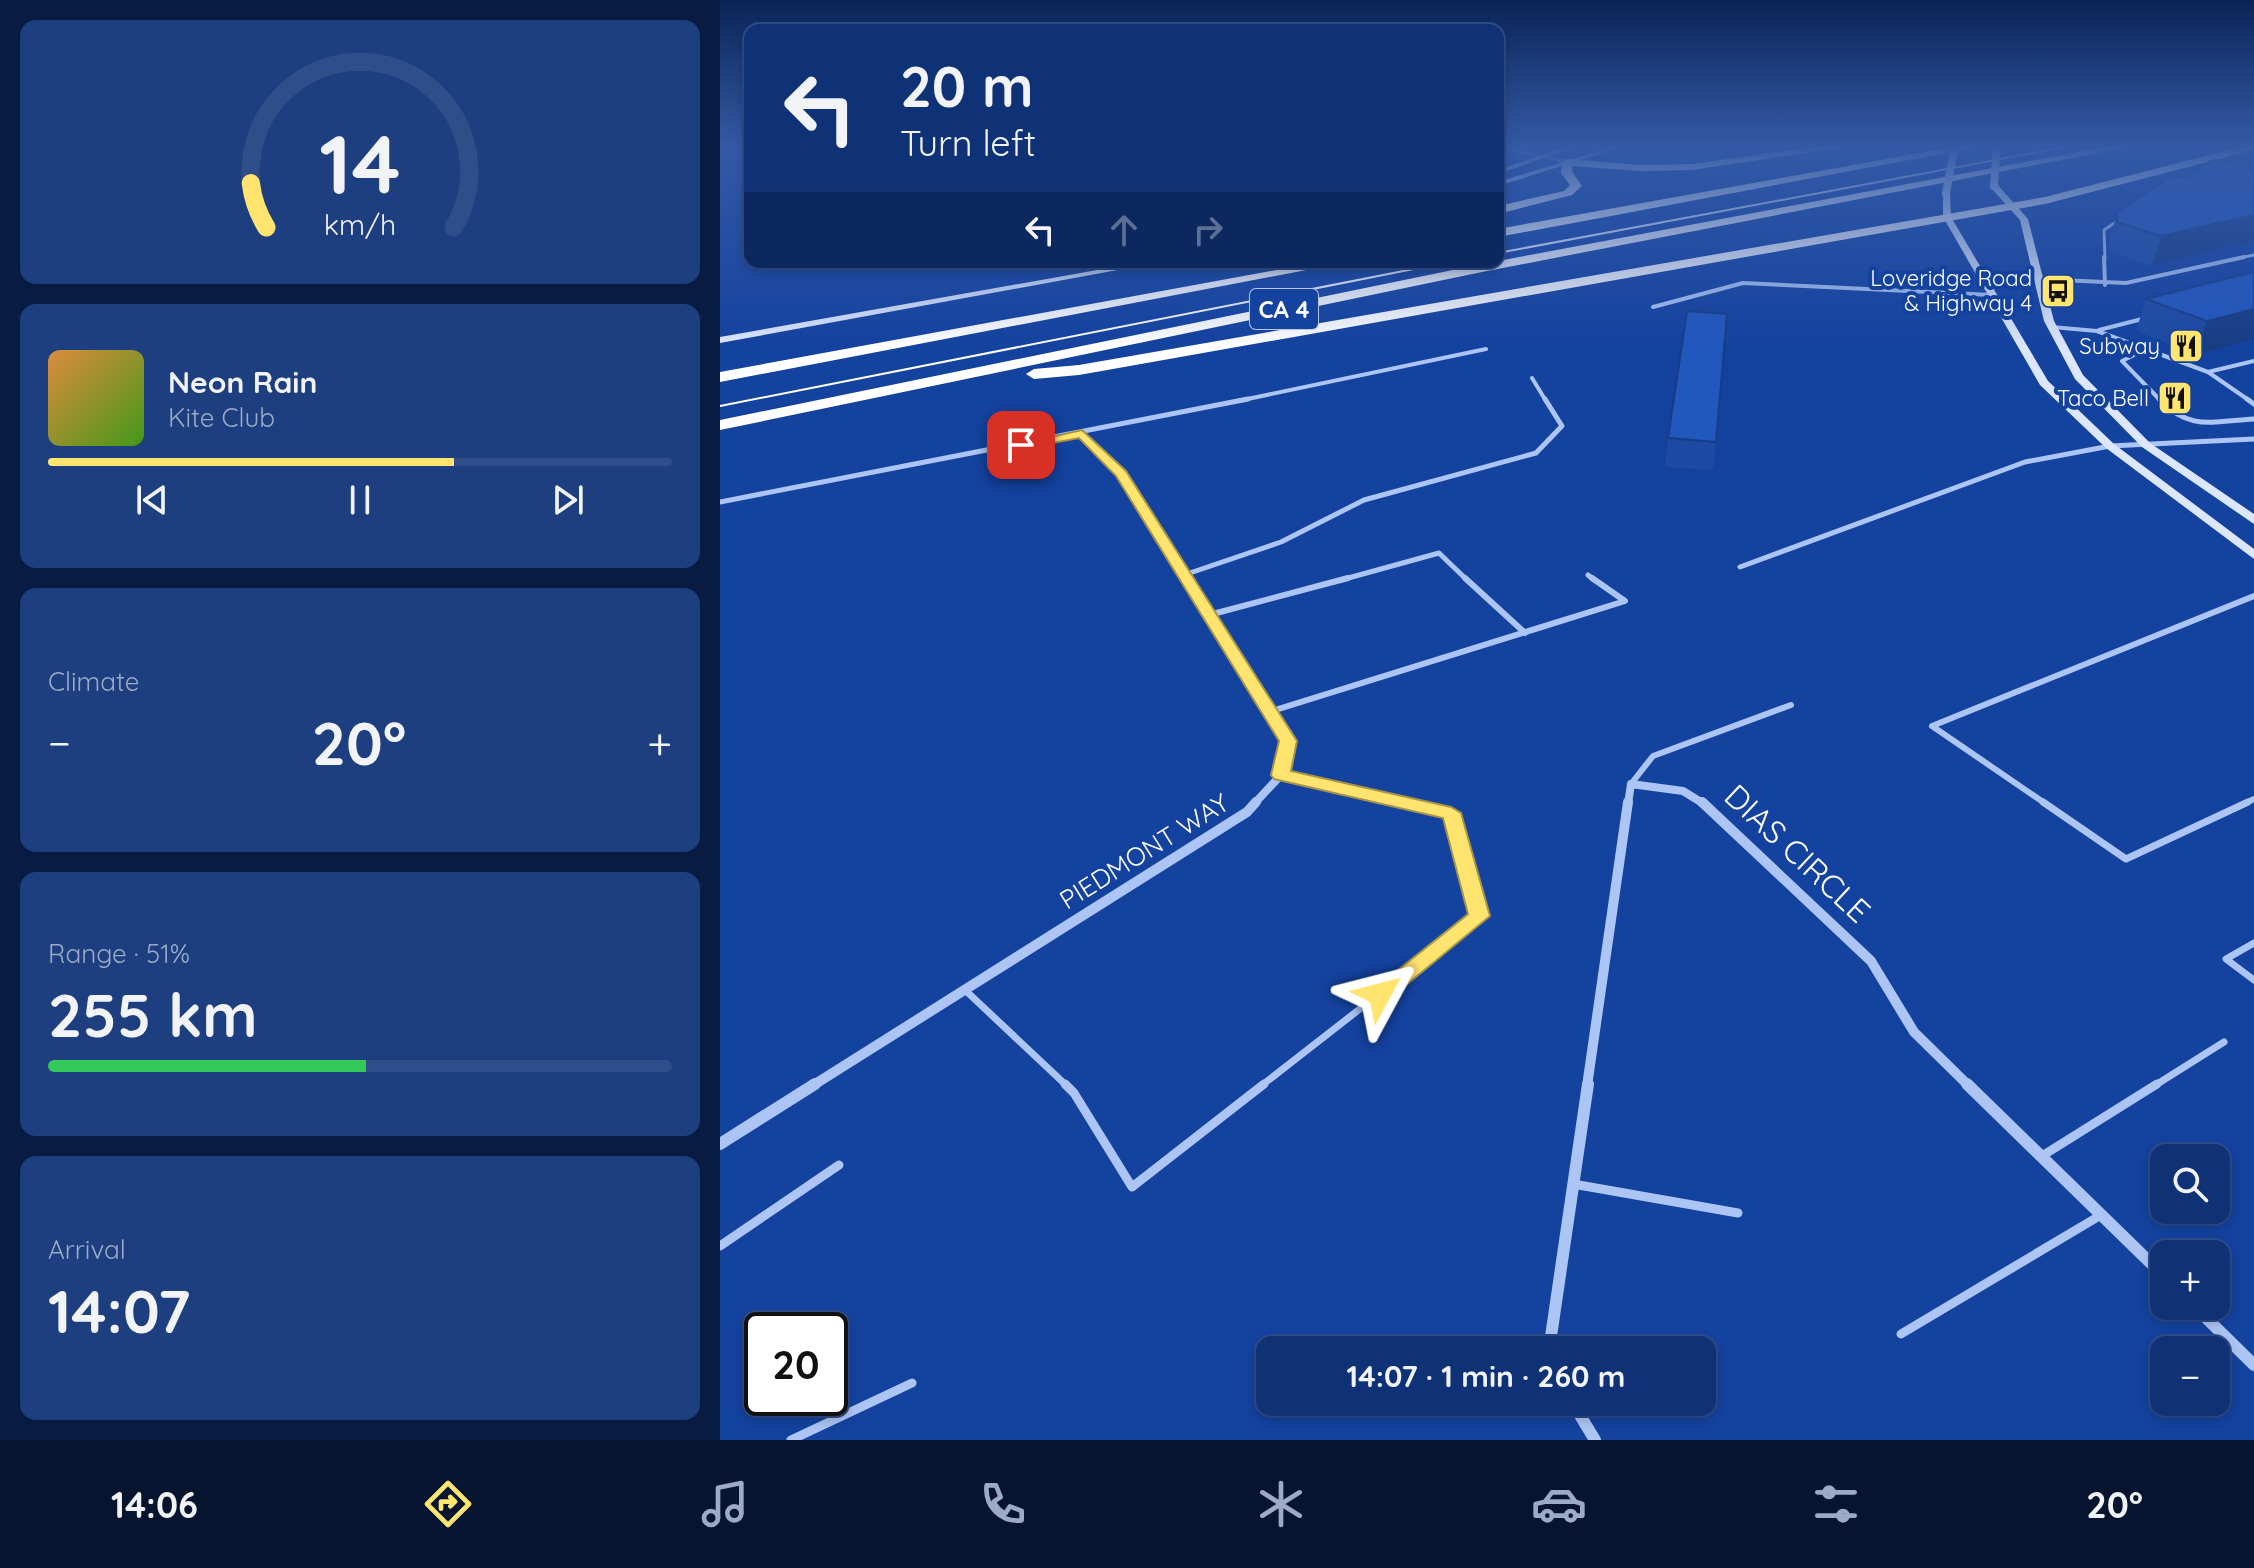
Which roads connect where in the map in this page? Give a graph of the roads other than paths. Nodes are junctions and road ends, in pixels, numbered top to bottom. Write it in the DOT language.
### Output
graph roads {
  1 [pos="1613,212"];
  2 [pos="1778,212"];
  3 [pos="1947,212"];
  4 [pos="1971,212"];
  5 [pos="2019,212"];
  6 [pos="2127,215"];
  7 [pos="1947,217"];
  8 [pos="1504,232"];
  9 [pos="2254,255"];
  10 [pos="1504,264"];
  11 [pos="1123,268"];
  12 [pos="1221,268"];
  13 [pos="1309,268"];
  14 [pos="1482,268"];
  15 [pos="2039,279"];
  16 [pos="2105,285"];
  17 [pos="1992,295"];
  18 [pos="1653,307"];
  19 [pos="2154,315"];
  20 [pos="2052,327"];
  21 [pos="2097,331"];
  22 [pos="720,340"];
  23 [pos="1486,349"];
  24 [pos="2146,349"];
  25 [pos="2254,361"];
  26 [pos="2208,372"];
  27 [pos="728,376"];
  28 [pos="1532,378"];
  29 [pos="903,388"];
  30 [pos="2254,404"];
  31 [pos="2254,419"];
  32 [pos="720,425"];
  33 [pos="1082,434"];
  34 [pos="2254,439"];
  35 [pos="2146,445"];
  36 [pos="2110,446"];
  37 [pos="720,502"];
  38 [pos="2254,520"];
  39 [pos="2254,555"];
  40 [pos="1740,567"];
  41 [pos="1184,575"];
  42 [pos="1588,575"];
  43 [pos="2254,596"];
  44 [pos="1209,615"];
  45 [pos="1525,633"];
  46 [pos="1791,705"];
  47 [pos="1269,712"];
  48 [pos="1281,775"];
  49 [pos="1631,784"];
  50 [pos="2254,799"];
  51 [pos="2254,943"];
  52 [pos="2254,980"];
  53 [pos="965,990"];
  54 [pos="2224,1042"];
  55 [pos="720,1144"];
  56 [pos="2042,1156"];
  57 [pos="839,1165"];
  58 [pos="1572,1184"];
  59 [pos="1738,1213"];
  60 [pos="2102,1215"];
  61 [pos="720,1246"];
  62 [pos="2150,1262"];
  63 [pos="2208,1320"];
  64 [pos="1901,1334"];
  65 [pos="1551,1336"];
  66 [pos="2254,1365"];
  67 [pos="912,1383"];
  68 [pos="1580,1416"];
  69 [pos="791,1440"];
  70 [pos="1595,1440"];
  1 -- 8 [label="highway"];
  2 -- 10 [label="highway, CA 4"];
  3 -- 7 [label="main road, bridge"];
  4 -- 7 [label="highway"];
  5 -- 15 [label="main road"];
  6 -- 16 [label="lane"];
  7 -- 17 [label="main road"];
  7 -- 29 [label="highway"];
  9 -- 16 [label="lane"];
  11 -- 22 [label="main road"];
  12 -- 27 [label="highway"];
  13 -- 27 [label="highway, CA 4"];
  14 -- 29 [label="highway, CA 4"];
  15 -- 16 [label="lane"];
  15 -- 20 [label="main road"];
  17 -- 18 [label="lane"];
  17 -- 36 [label="main road"];
  19 -- 21 [label="lane"];
  20 -- 21 [label="lane"];
  20 -- 35 [label="main road"];
  21 -- 24 [label="lane"];
  23 -- 33 [label="lane"];
  24 -- 26 [label="lane"];
  24 -- 31 [label="lane"];
  25 -- 26 [label="lane"];
  26 -- 30 [label="lane"];
  28 -- 41 [label="lane"];
  29 -- 32 [label="highway, CA 4"];
  33 -- 37 [label="lane"];
  33 -- 41 [label="street"];
  34 -- 35 [label="lane"];
  35 -- 36 [label="lane"];
  35 -- 38 [label="main road"];
  36 -- 39 [label="main road"];
  36 -- 40 [label="lane"];
  41 -- 44 [label="street"];
  42 -- 45 [label="lane"];
  43 -- 50 [label="lane"];
  44 -- 45 [label="lane"];
  44 -- 47 [label="street"];
  45 -- 47 [label="lane"];
  46 -- 49 [label="lane"];
  47 -- 48 [label="street"];
  48 -- 53 [label="street, PIEDMONT WAY"];
  48 -- 53 [label="lane"];
  49 -- 56 [label="street, DIAS CIRCLE"];
  49 -- 58 [label="street"];
  51 -- 52 [label="lane"];
  53 -- 55 [label="street, PIEDMONT WAY"];
  54 -- 56 [label="lane"];
  56 -- 60 [label="street, DIAS CIRCLE"];
  57 -- 61 [label="lane"];
  58 -- 59 [label="lane"];
  58 -- 65 [label="street"];
  60 -- 62 [label="street, DIAS CIRCLE"];
  60 -- 64 [label="lane"];
  63 -- 66 [label="street"];
  67 -- 69 [label="lane"];
  68 -- 70 [label="street"];
}
